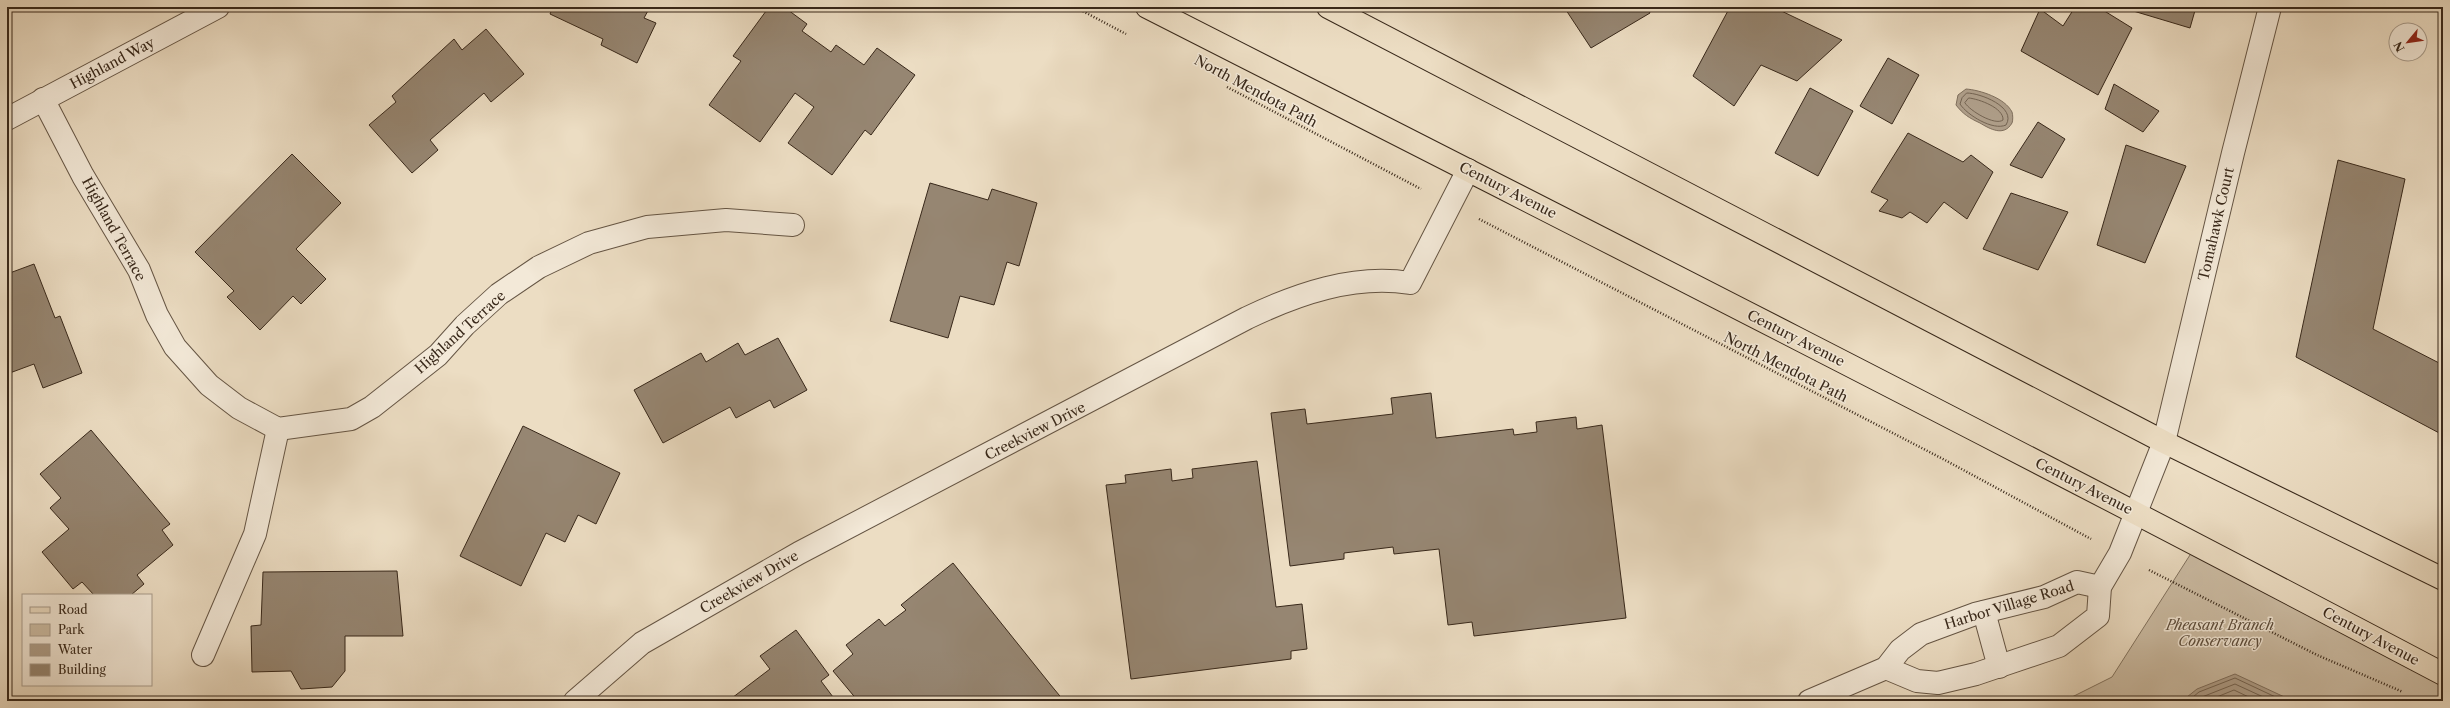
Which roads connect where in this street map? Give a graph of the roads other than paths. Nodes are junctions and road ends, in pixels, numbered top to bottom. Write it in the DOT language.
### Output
graph roads {
  1 [pos="218,7"];
  2 [pos="1147,7"];
  3 [pos="1328,7"];
  4 [pos="2270,7"];
  5 [pos="43,100"];
  6 [pos="7,119"];
  7 [pos="1468,170"];
  8 [pos="793,225"];
  9 [pos="278,429"];
  10 [pos="2164,442"];
  11 [pos="2135,513"];
  12 [pos="2443,579"];
  13 [pos="2100,587"];
  14 [pos="1984,612"];
  15 [pos="202,655"];
  16 [pos="1999,667"];
  17 [pos="1886,668"];
  18 [pos="2443,674"];
  19 [pos="575,701"];
  20 [pos="1809,701"];
  1 -- 5 [label="street, Highland Way"];
  2 -- 7 [label="main road, Century Avenue"];
  3 -- 10 [label="main road"];
  4 -- 10 [label="street, Tomahawk Court"];
  5 -- 6 [label="street, Highland Way"];
  5 -- 9 [label="street, Highland Terrace"];
  7 -- 11 [label="main road, Century Avenue"];
  7 -- 19 [label="street, Creekview Drive"];
  8 -- 9 [label="street, Highland Terrace"];
  9 -- 15 [label="street"];
  10 -- 11 [label="street"];
  10 -- 12 [label="main road"];
  11 -- 13 [label="street"];
  11 -- 18 [label="main road, Century Avenue"];
  13 -- 14 [label="street, Harbor Village Road"];
  13 -- 16 [label="street"];
  14 -- 16 [label="street"];
  14 -- 17 [label="street, Harbor Village Road"];
  16 -- 17 [label="street"];
  17 -- 20 [label="street, Harbor Village Road"];
}
